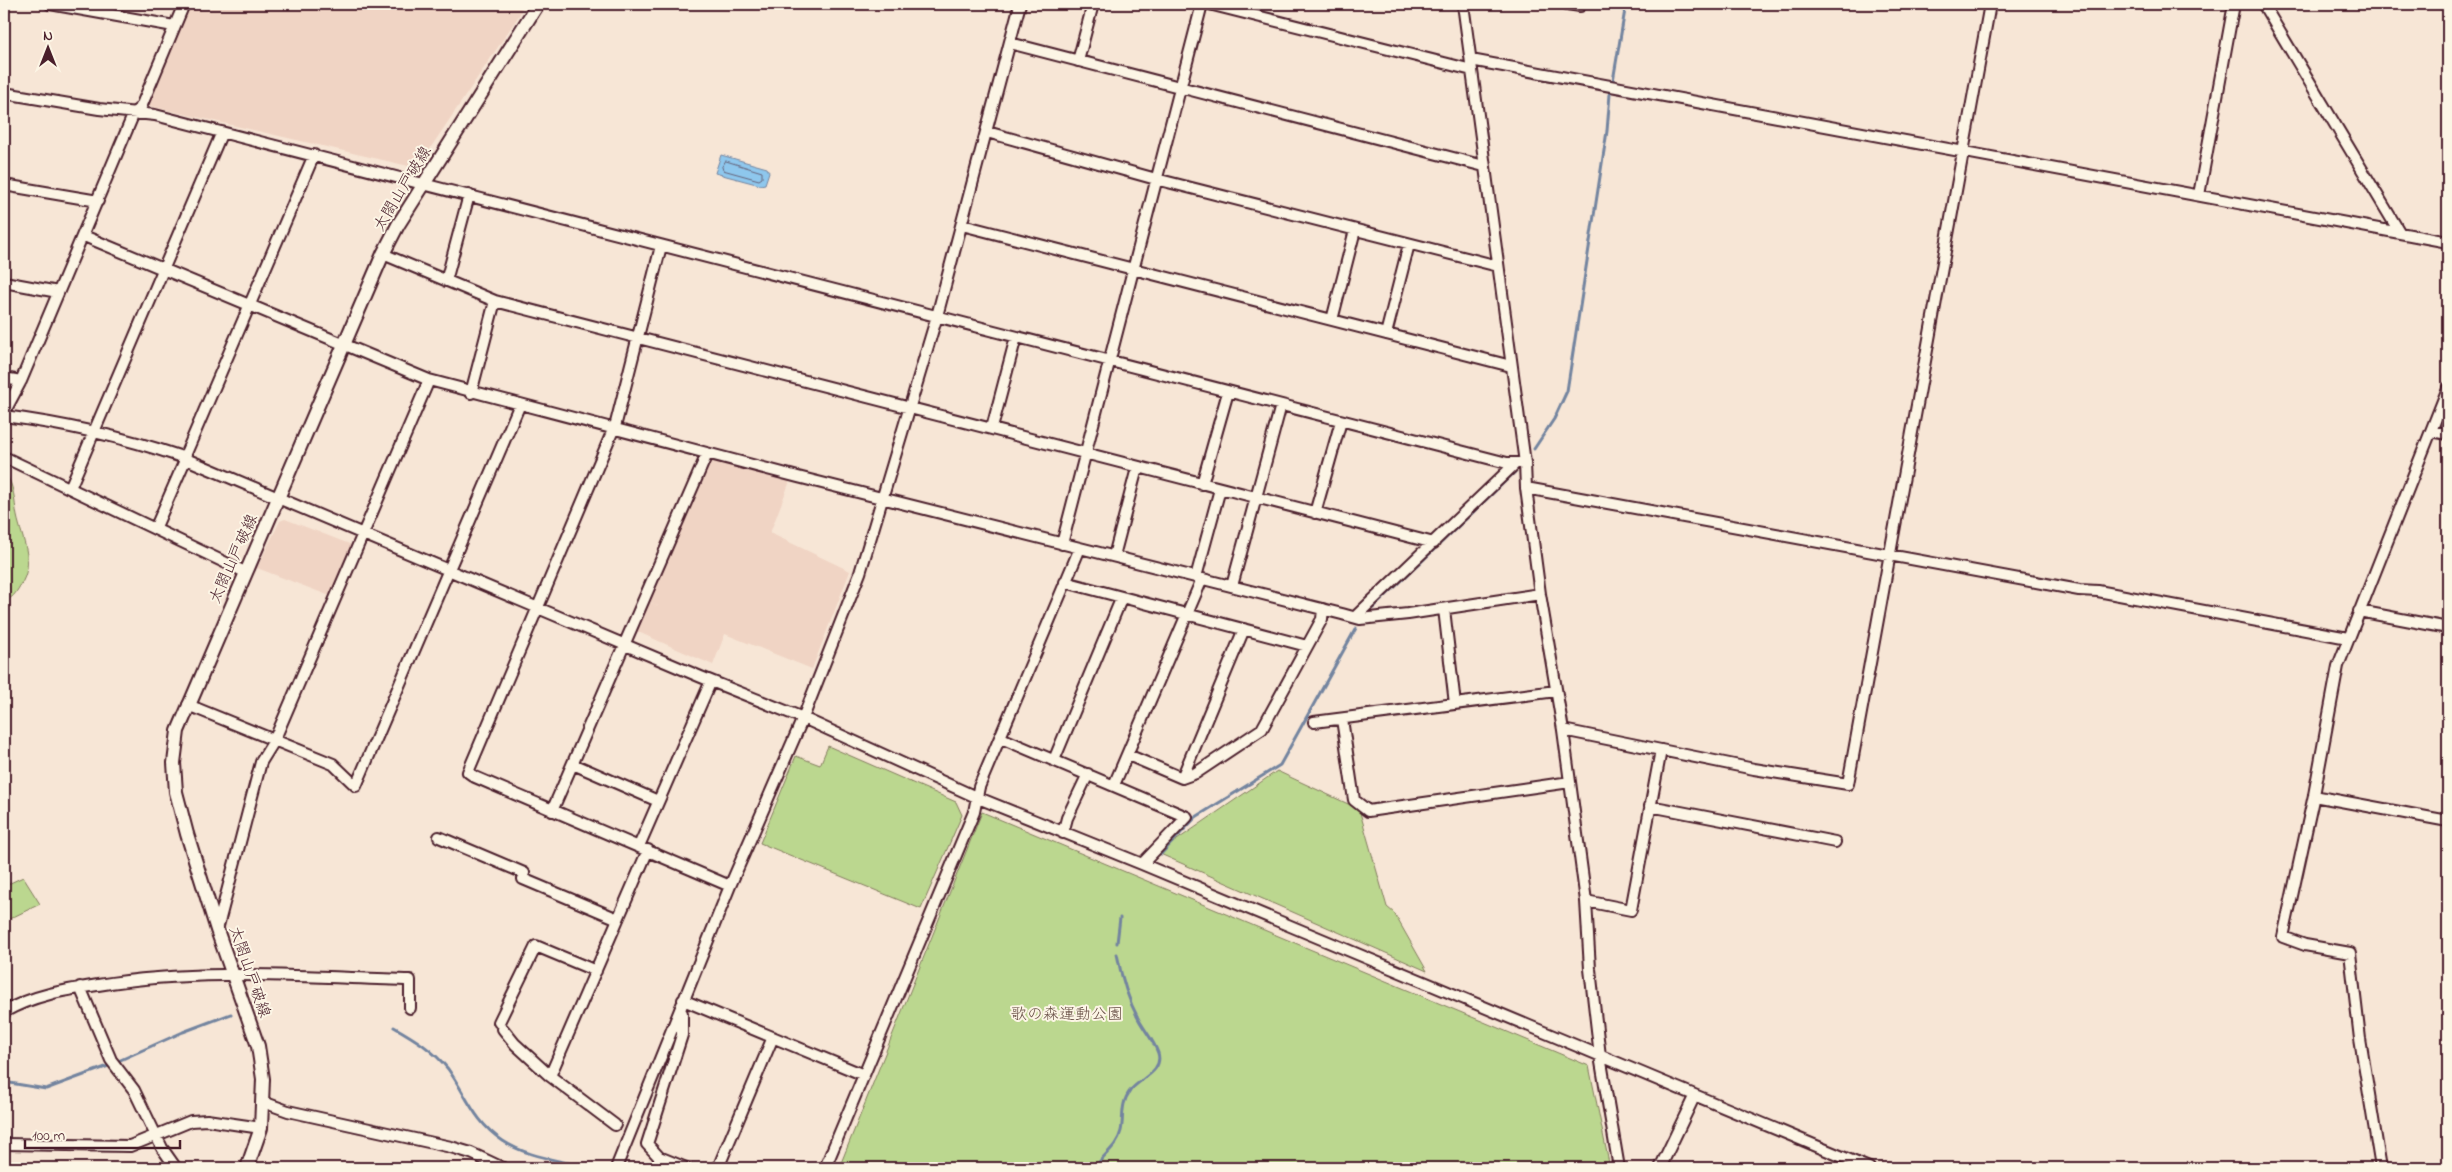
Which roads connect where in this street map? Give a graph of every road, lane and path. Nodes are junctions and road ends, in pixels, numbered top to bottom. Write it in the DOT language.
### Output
graph roads {
  1 [pos="50,4"];
  2 [pos="184,4"];
  3 [pos="538,4"];
  4 [pos="1020,4"];
  5 [pos="1093,4"];
  6 [pos="1202,4"];
  7 [pos="1210,4"];
  8 [pos="1463,4"];
  9 [pos="1567,4"];
  10 [pos="1580,4"];
  11 [pos="1990,4"];
  12 [pos="2234,4"];
  13 [pos="2263,4"];
  14 [pos="174,26"];
  15 [pos="1010,43"];
  16 [pos="1078,60"];
  17 [pos="1471,65"];
  18 [pos="1180,87"];
  19 [pos="4,93"];
  20 [pos="134,113"];
  21 [pos="222,132"];
  22 [pos="987,132"];
  23 [pos="1962,151"];
  24 [pos="314,155"];
  25 [pos="1484,166"];
  26 [pos="1156,179"];
  27 [pos="424,184"];
  28 [pos="4,185"];
  29 [pos="469,195"];
  30 [pos="2199,195"];
  31 [pos="98,201"];
  32 [pos="962,225"];
  33 [pos="1355,230"];
  34 [pos="2400,233"];
  35 [pos="84,236"];
  36 [pos="2448,242"];
  37 [pos="1409,244"];
  38 [pos="661,246"];
  39 [pos="383,254"];
  40 [pos="1498,266"];
  41 [pos="164,269"];
  42 [pos="1132,269"];
  43 [pos="446,281"];
  44 [pos="4,282"];
  45 [pos="58,292"];
  46 [pos="495,301"];
  47 [pos="250,306"];
  48 [pos="937,316"];
  49 [pos="1332,320"];
  50 [pos="1386,334"];
  51 [pos="638,337"];
  52 [pos="1016,337"];
  53 [pos="343,345"];
  54 [pos="1109,361"];
  55 [pos="1511,366"];
  56 [pos="4,378"];
  57 [pos="429,380"];
  58 [pos="21,381"];
  59 [pos="2448,388"];
  60 [pos="1228,392"];
  61 [pos="471,393"];
  62 [pos="520,404"];
  63 [pos="1281,406"];
  64 [pos="910,408"];
  65 [pos="4,414"];
  66 [pos="1341,421"];
  67 [pos="992,428"];
  68 [pos="612,429"];
  69 [pos="2431,431"];
  70 [pos="95,432"];
  71 [pos="2448,434"];
  72 [pos="1085,453"];
  73 [pos="707,454"];
  74 [pos="4,457"];
  75 [pos="185,458"];
  76 [pos="1520,464"];
  77 [pos="1138,468"];
  78 [pos="1202,484"];
  79 [pos="70,488"];
  80 [pos="1526,488"];
  81 [pos="1220,489"];
  82 [pos="278,497"];
  83 [pos="884,497"];
  84 [pos="1255,498"];
  85 [pos="1315,513"];
  86 [pos="155,529"];
  87 [pos="363,533"];
  88 [pos="1434,543"];
  89 [pos="1062,544"];
  90 [pos="1080,548"];
  91 [pos="1889,555"];
  92 [pos="1114,556"];
  93 [pos="450,570"];
  94 [pos="245,572"];
  95 [pos="1199,578"];
  96 [pos="1065,582"];
  97 [pos="1232,586"];
  98 [pos="1540,594"];
  99 [pos="1122,597"];
  100 [pos="536,607"];
  101 [pos="1444,608"];
  102 [pos="1323,609"];
  103 [pos="2359,612"];
  104 [pos="1187,615"];
  105 [pos="1355,617"];
  106 [pos="2448,628"];
  107 [pos="1244,629"];
  108 [pos="2348,638"];
  109 [pos="623,644"];
  110 [pos="1307,646"];
  111 [pos="711,681"];
  112 [pos="1556,691"];
  113 [pos="1455,704"];
  114 [pos="188,705"];
  115 [pos="803,718"];
  116 [pos="1342,719"];
  117 [pos="1314,722"];
  118 [pos="1563,730"];
  119 [pos="1000,738"];
  120 [pos="274,740"];
  121 [pos="1661,750"];
  122 [pos="1128,755"];
  123 [pos="1054,760"];
  124 [pos="573,764"];
  125 [pos="1088,774"];
  126 [pos="1182,778"];
  127 [pos="1570,782"];
  128 [pos="1114,785"];
  129 [pos="2314,796"];
  130 [pos="976,797"];
  131 [pos="658,801"];
  132 [pos="1650,806"];
  133 [pos="552,810"];
  134 [pos="2448,821"];
  135 [pos="1064,833"];
  136 [pos="439,837"];
  137 [pos="1835,842"];
  138 [pos="644,848"];
  139 [pos="1142,864"];
  140 [pos="730,886"];
  141 [pos="1586,901"];
  142 [pos="618,919"];
  143 [pos="217,930"];
  144 [pos="596,970"];
  145 [pos="232,974"];
  146 [pos="80,987"];
  147 [pos="683,1004"];
  148 [pos="410,1008"];
  149 [pos="4,1012"];
  150 [pos="773,1037"];
  151 [pos="1600,1056"];
  152 [pos="864,1075"];
  153 [pos="550,1076"];
  154 [pos="1694,1097"];
  155 [pos="263,1102"];
  156 [pos="615,1125"];
  157 [pos="260,1128"];
  158 [pos="156,1135"];
  159 [pos="4,1144"];
  160 [pos="488,1164"];
  161 [pos="176,1168"];
  162 [pos="247,1168"];
  163 [pos="503,1168"];
  164 [pos="616,1168"];
  165 [pos="686,1168"];
  166 [pos="718,1168"];
  167 [pos="825,1168"];
  168 [pos="1619,1168"];
  169 [pos="1660,1168"];
  170 [pos="1869,1168"];
  171 [pos="2381,1168"];
  1 -- 14 [label="street"];
  2 -- 14 [label="street"];
  3 -- 27 [label="main road, 太閤山戸破線"];
  4 -- 15 [label="street"];
  5 -- 16 [label="street"];
  6 -- 18 [label="street"];
  7 -- 17 [label="street"];
  8 -- 17 [label="street"];
  9 -- 10 [label="street"];
  11 -- 23 [label="street"];
  12 -- 30 [label="street"];
  13 -- 34 [label="street"];
  14 -- 20 [label="street"];
  15 -- 16 [label="street"];
  15 -- 22 [label="street"];
  16 -- 18 [label="street"];
  17 -- 23 [label="street"];
  17 -- 25 [label="street"];
  18 -- 25 [label="street"];
  18 -- 26 [label="street"];
  19 -- 20 [label="street"];
  20 -- 21 [label="street"];
  20 -- 31 [label="street"];
  21 -- 24 [label="street"];
  21 -- 41 [label="street"];
  22 -- 26 [label="street"];
  22 -- 32 [label="street"];
  23 -- 30 [label="street"];
  23 -- 91 [label="street"];
  24 -- 27 [label="street"];
  24 -- 47 [label="street"];
  25 -- 40 [label="street"];
  26 -- 33 [label="street"];
  26 -- 42 [label="street"];
  27 -- 29 [label="street"];
  27 -- 39 [label="main road, 太閤山戸破線"];
  28 -- 31 [label="street"];
  29 -- 38 [label="street"];
  29 -- 43 [label="street"];
  30 -- 34 [label="street"];
  31 -- 35 [label="street"];
  32 -- 42 [label="street"];
  32 -- 48 [label="street"];
  33 -- 37 [label="street"];
  33 -- 49 [label="street"];
  34 -- 36 [label="street"];
  35 -- 41 [label="street"];
  35 -- 45 [label="street"];
  37 -- 40 [label="street"];
  37 -- 50 [label="street"];
  38 -- 48 [label="street"];
  38 -- 51 [label="street"];
  39 -- 43 [label="street"];
  39 -- 53 [label="main road, 太閤山戸破線"];
  40 -- 55 [label="street"];
  41 -- 47 [label="street"];
  41 -- 70 [label="street"];
  42 -- 49 [label="street"];
  42 -- 54 [label="street"];
  43 -- 46 [label="street"];
  44 -- 45 [label="street"];
  45 -- 58 [label="street"];
  46 -- 51 [label="street"];
  46 -- 61 [label="street"];
  47 -- 53 [label="street"];
  47 -- 75 [label="street"];
  48 -- 52 [label="street"];
  48 -- 64 [label="street"];
  49 -- 50 [label="street"];
  50 -- 55 [label="street"];
  51 -- 64 [label="street"];
  51 -- 68 [label="street"];
  52 -- 54 [label="street"];
  52 -- 67 [label="street"];
  53 -- 57 [label="street"];
  53 -- 82 [label="main road, 太閤山戸破線"];
  54 -- 60 [label="street"];
  54 -- 72 [label="street"];
  55 -- 76 [label="street"];
  56 -- 58 [label="street"];
  57 -- 61 [label="street"];
  57 -- 87 [label="street"];
  58 -- 65 [label="street"];
  59 -- 69 [label="street"];
  60 -- 63 [label="street"];
  60 -- 78 [label="street"];
  61 -- 62 [label="street"];
  62 -- 68 [label="street"];
  62 -- 93 [label="street"];
  63 -- 66 [label="street"];
  63 -- 84 [label="street"];
  64 -- 67 [label="street"];
  64 -- 83 [label="street"];
  65 -- 70 [label="street"];
  66 -- 76 [label="street"];
  66 -- 85 [label="street"];
  67 -- 72 [label="street"];
  68 -- 73 [label="street"];
  68 -- 100 [label="street"];
  69 -- 71 [label="street"];
  69 -- 103 [label="street"];
  70 -- 75 [label="street"];
  70 -- 79 [label="street"];
  72 -- 77 [label="street"];
  72 -- 89 [label="street"];
  73 -- 83 [label="street"];
  73 -- 109 [label="street"];
  74 -- 79 [label="street"];
  75 -- 82 [label="street"];
  75 -- 86 [label="street"];
  76 -- 80 [label="street"];
  76 -- 88 [label="street"];
  77 -- 78 [label="street"];
  77 -- 92 [label="street"];
  78 -- 81 [label="street"];
  79 -- 86 [label="street"];
  80 -- 91 [label="street"];
  80 -- 98 [label="street"];
  81 -- 84 [label="street"];
  81 -- 95 [label="street"];
  82 -- 87 [label="street"];
  82 -- 94 [label="main road, 太閤山戸破線"];
  83 -- 89 [label="street"];
  83 -- 115 [label="street"];
  84 -- 85 [label="street"];
  84 -- 97 [label="street"];
  85 -- 88 [label="street"];
  86 -- 94 [label="street"];
  87 -- 93 [label="street"];
  87 -- 120 [label="street"];
  88 -- 105 [label="street"];
  89 -- 90 [label="street"];
  90 -- 92 [label="street"];
  90 -- 96 [label="street"];
  91 -- 108 [label="street"];
  91 -- 121 [label="street"];
  92 -- 95 [label="street"];
  93 -- 100 [label="street"];
  93 -- 120 [label="street"];
  94 -- 114 [label="main road, 太閤山戸破線"];
  95 -- 97 [label="street"];
  95 -- 104 [label="street"];
  96 -- 99 [label="street"];
  96 -- 119 [label="street"];
  97 -- 102 [label="street"];
  98 -- 101 [label="street"];
  98 -- 112 [label="street"];
  99 -- 104 [label="street"];
  99 -- 123 [label="street"];
  100 -- 109 [label="street"];
  100 -- 133 [label="street"];
  101 -- 105 [label="street"];
  101 -- 113 [label="street"];
  102 -- 105 [label="street"];
  102 -- 110 [label="street"];
  103 -- 106 [label="street"];
  103 -- 108 [label="street"];
  104 -- 107 [label="street"];
  104 -- 122 [label="street"];
  107 -- 110 [label="street"];
  107 -- 126 [label="street"];
  108 -- 129 [label="street"];
  109 -- 111 [label="street"];
  109 -- 124 [label="street"];
  110 -- 126 [label="street"];
  111 -- 115 [label="street"];
  111 -- 131 [label="street"];
  112 -- 113 [label="street"];
  112 -- 118 [label="street"];
  113 -- 116 [label="street"];
  114 -- 120 [label="street"];
  114 -- 143 [label="main road, 太閤山戸破線"];
  115 -- 130 [label="street"];
  115 -- 140 [label="street"];
  116 -- 117 [label="street"];
  116 -- 127 [label="street"];
  118 -- 121 [label="street"];
  118 -- 127 [label="street"];
  119 -- 123 [label="street"];
  119 -- 130 [label="street"];
  120 -- 143 [label="street"];
  121 -- 132 [label="street"];
  122 -- 126 [label="street"];
  122 -- 128 [label="street"];
  123 -- 125 [label="street"];
  124 -- 131 [label="street"];
  124 -- 133 [label="street"];
  125 -- 128 [label="street"];
  125 -- 135 [label="street"];
  127 -- 141 [label="street"];
  128 -- 139 [label="street"];
  129 -- 134 [label="street"];
  129 -- 171 [label="street"];
  130 -- 135 [label="street"];
  130 -- 152 [label="street"];
  131 -- 138 [label="street"];
  132 -- 137 [label="street"];
  132 -- 141 [label="street"];
  133 -- 138 [label="street"];
  135 -- 139 [label="street"];
  136 -- 142 [label="street"];
  138 -- 140 [label="street"];
  138 -- 142 [label="street"];
  139 -- 151 [label="street"];
  140 -- 147 [label="street"];
  141 -- 151 [label="street"];
  142 -- 144 [label="street"];
  143 -- 145 [label="main road, 太閤山戸破線"];
  144 -- 153 [label="street"];
  144 -- 153 [label="street"];
  145 -- 146 [label="street"];
  145 -- 148 [label="street"];
  145 -- 155 [label="main road, 太閤山戸破線"];
  146 -- 149 [label="street"];
  146 -- 158 [label="street"];
  147 -- 150 [label="street"];
  147 -- 164 [label="street"];
  147 -- 165 [label="street"];
  150 -- 152 [label="street"];
  150 -- 166 [label="street"];
  151 -- 154 [label="street"];
  151 -- 168 [label="street"];
  152 -- 167 [label="street"];
  153 -- 156 [label="street"];
  154 -- 169 [label="street"];
  154 -- 170 [label="street"];
  155 -- 157 [label="main road, 太閤山戸破線"];
  155 -- 160 [label="street"];
  157 -- 158 [label="street"];
  157 -- 162 [label="main road, 太閤山戸破線"];
  158 -- 159 [label="street"];
  158 -- 161 [label="street"];
  160 -- 163 [label="street"];
}
